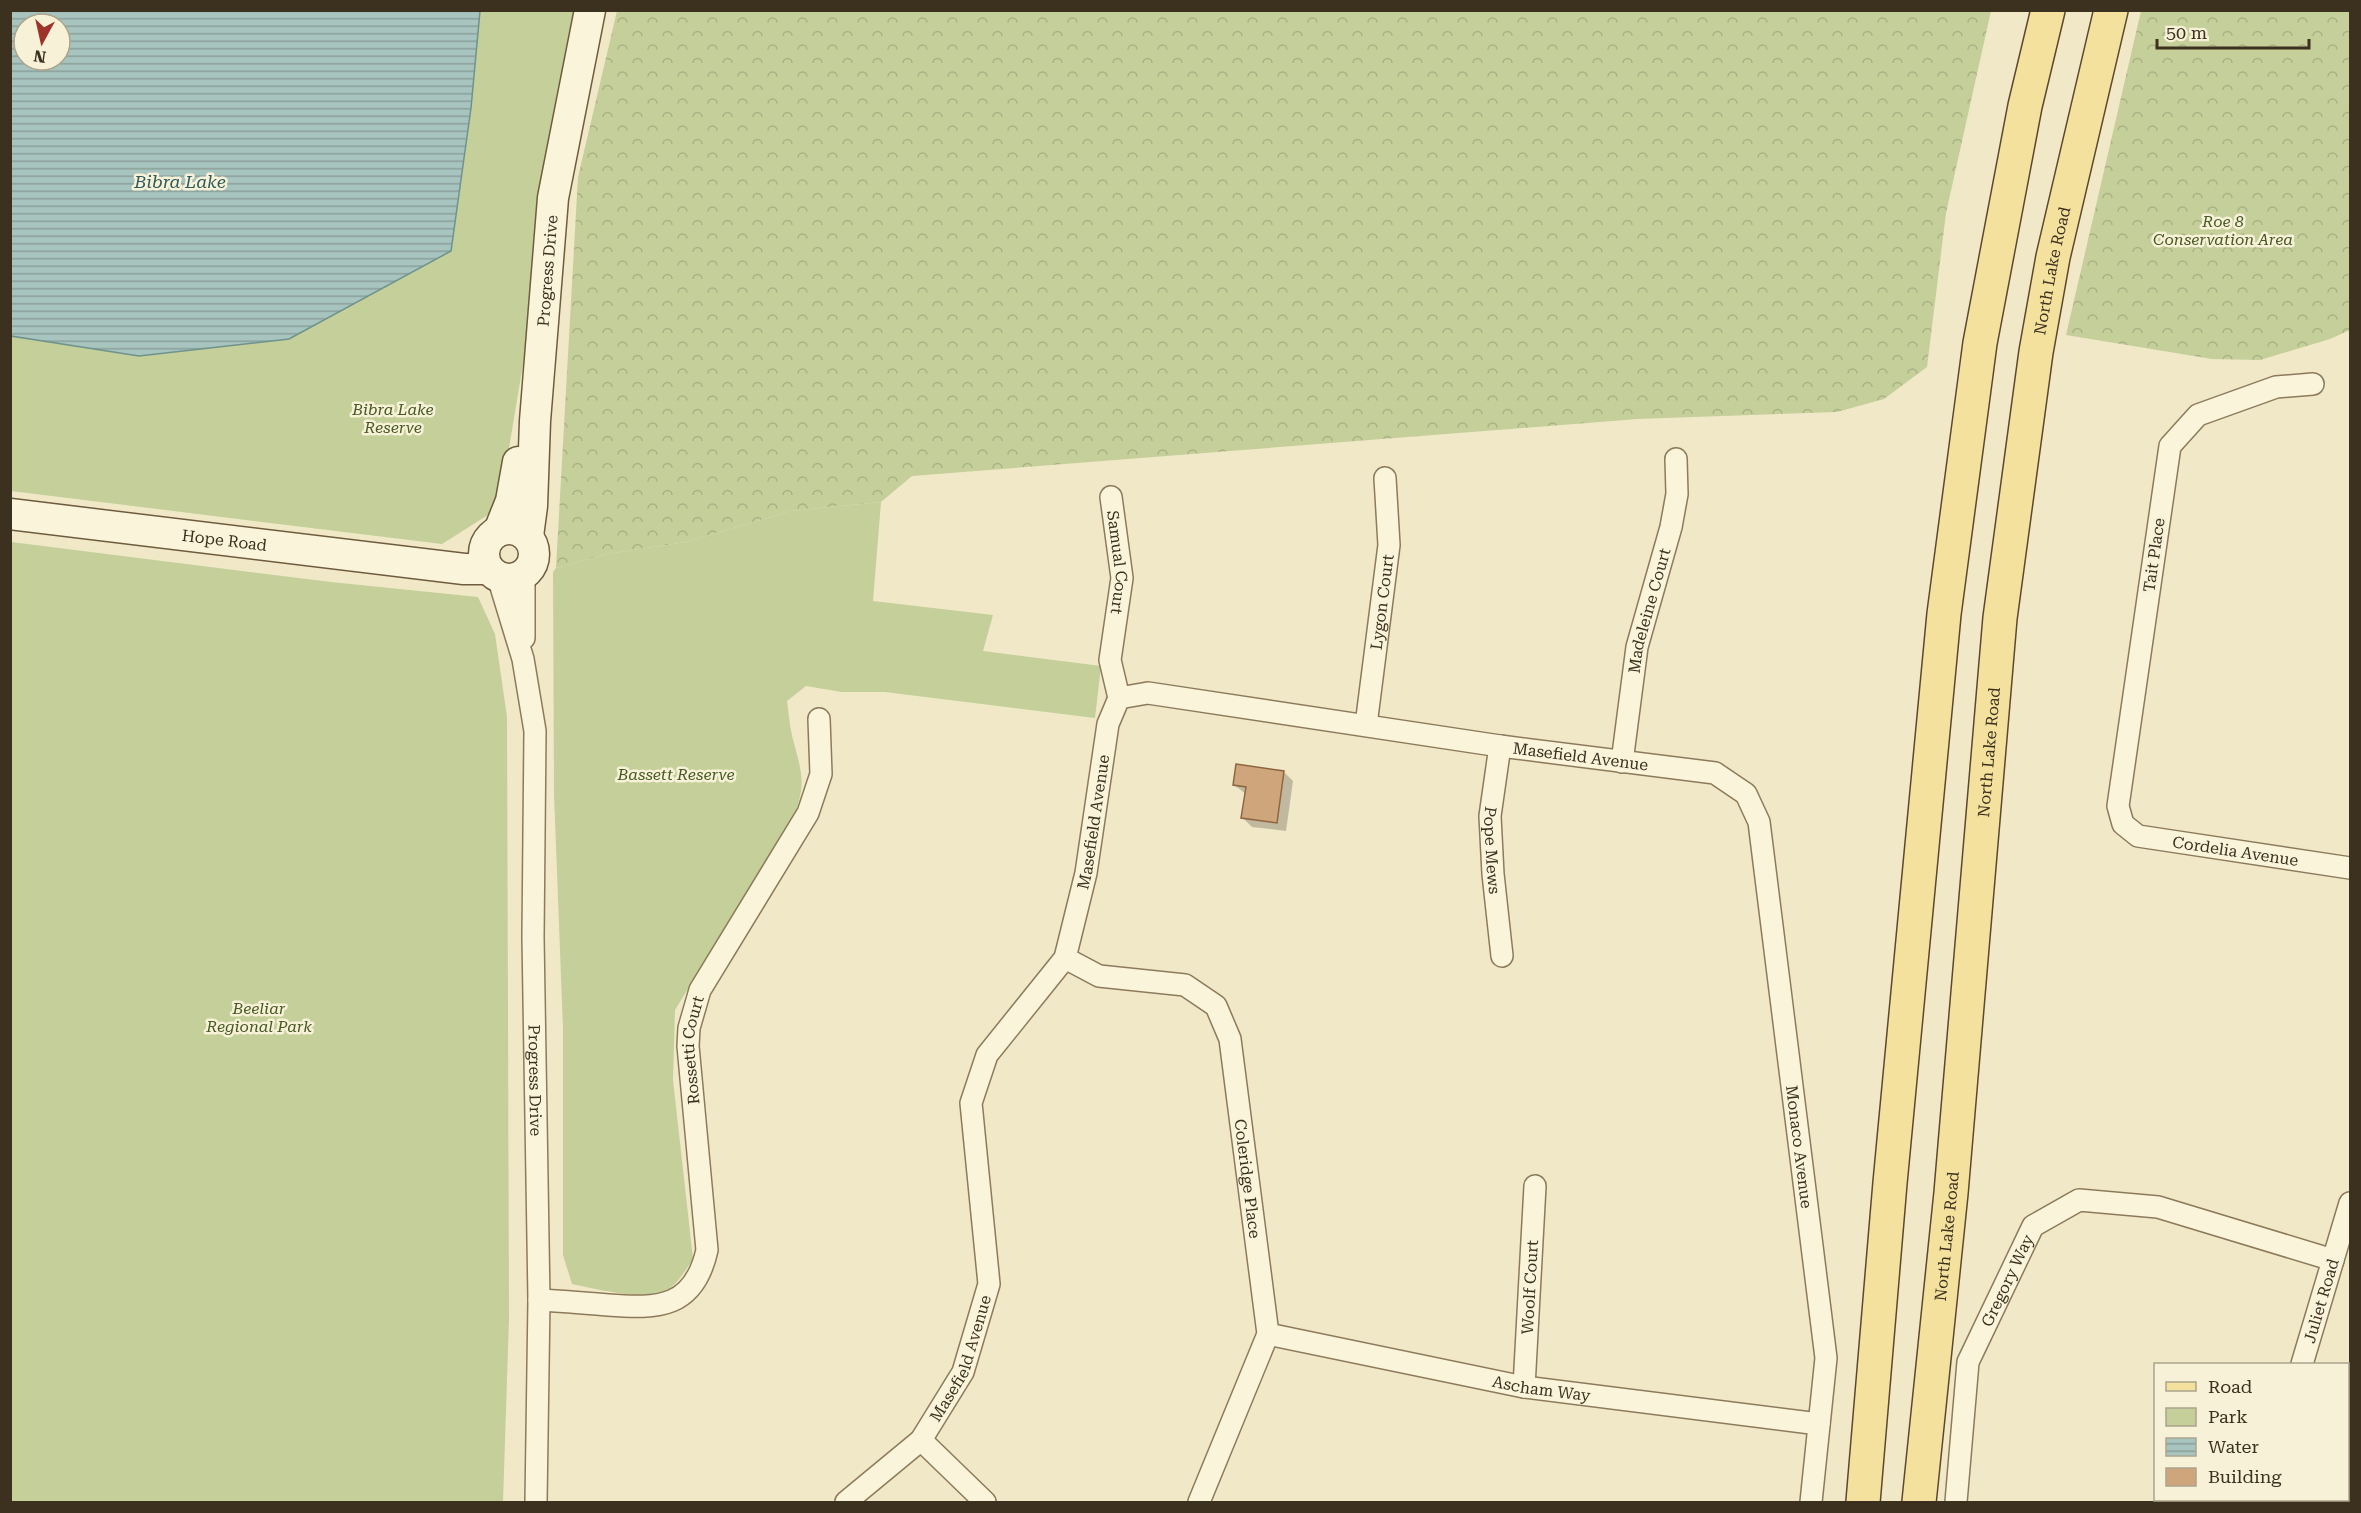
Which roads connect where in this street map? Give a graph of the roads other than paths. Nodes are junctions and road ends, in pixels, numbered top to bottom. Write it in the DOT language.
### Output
graph roads {
  1 [pos="575,10"];
  2 [pos="590,10"];
  3 [pos="2048,10"];
  4 [pos="2110,10"];
  5 [pos="2313,384"];
  6 [pos="1676,459"];
  7 [pos="1385,478"];
  8 [pos="1111,496"];
  9 [pos="10,514"];
  10 [pos="499,559"];
  11 [pos="1119,698"];
  12 [pos="819,719"];
  13 [pos="1366,725"];
  14 [pos="1500,746"];
  15 [pos="1622,762"];
  16 [pos="1746,794"];
  17 [pos="2122,824"];
  18 [pos="2350,868"];
  19 [pos="1502,956"];
  20 [pos="1065,958"];
  21 [pos="1535,1186"];
  22 [pos="2350,1203"];
  23 [pos="2333,1260"];
  24 [pos="539,1300"];
  25 [pos="1268,1334"];
  26 [pos="2303,1363"];
  27 [pos="1524,1387"];
  28 [pos="1819,1424"];
  29 [pos="921,1440"];
  30 [pos="536,1503"];
  31 [pos="846,1503"];
  32 [pos="985,1503"];
  33 [pos="1199,1503"];
  34 [pos="1811,1503"];
  35 [pos="1863,1503"];
  36 [pos="1919,1503"];
  37 [pos="1956,1503"];
  1 -- 10 [label="street, Progress Drive"];
  2 -- 10 [label="street, Progress Drive"];
  3 -- 35 [label="main road"];
  4 -- 36 [label="main road, North Lake Road"];
  5 -- 17 [label="street, Tait Place"];
  6 -- 15 [label="street, Madeleine Court"];
  7 -- 13 [label="street, Lygon Court"];
  8 -- 11 [label="street, Samual Court"];
  9 -- 10 [label="street, Hope Road"];
  10 -- 24 [label="street, Progress Drive"];
  11 -- 13 [label="street, Masefield Avenue"];
  11 -- 20 [label="street, Masefield Avenue"];
  12 -- 24 [label="street, Rossetti Court"];
  13 -- 14 [label="street, Masefield Avenue"];
  14 -- 15 [label="street, Masefield Avenue"];
  14 -- 19 [label="street, Pope Mews"];
  15 -- 16 [label="street, Masefield Avenue"];
  16 -- 28 [label="street, Monaco Avenue"];
  17 -- 18 [label="street, Cordelia Avenue"];
  20 -- 25 [label="street, Coleridge Place"];
  20 -- 29 [label="street, Masefield Avenue"];
  21 -- 27 [label="street, Woolf Court"];
  22 -- 23 [label="street, Juliet Road"];
  23 -- 26 [label="street, Juliet Road"];
  23 -- 37 [label="street, Gregory Way"];
  24 -- 30 [label="street, Progress Drive"];
  25 -- 27 [label="street, Ascham Way"];
  25 -- 33 [label="street, Coleridge Place"];
  27 -- 28 [label="street, Ascham Way"];
  28 -- 34 [label="street, Monaco Avenue"];
  29 -- 31 [label="street, Masefield Avenue"];
  29 -- 32 [label="street"];
}
